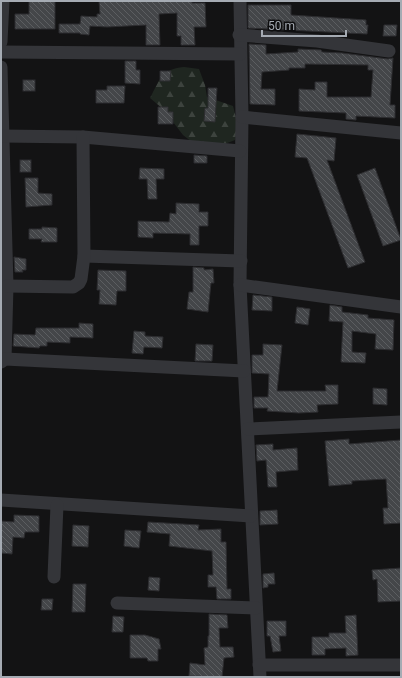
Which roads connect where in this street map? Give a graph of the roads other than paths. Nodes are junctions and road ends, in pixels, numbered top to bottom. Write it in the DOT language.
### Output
graph roads {
  1 [pos="3,1"];
  2 [pos="240,1"];
  3 [pos="239,35"];
  4 [pos="1,42"];
  5 [pos="389,51"];
  6 [pos="1,52"];
  7 [pos="240,54"];
  8 [pos="1,67"];
  9 [pos="242,117"];
  10 [pos="401,133"];
  11 [pos="2,136"];
  12 [pos="83,137"];
  13 [pos="240,151"];
  14 [pos="84,256"];
  15 [pos="241,261"];
  16 [pos="240,285"];
  17 [pos="7,286"];
  18 [pos="401,307"];
  19 [pos="3,361"];
  20 [pos="244,371"];
  21 [pos="401,422"];
  22 [pos="248,429"];
  23 [pos="1,500"];
  24 [pos="57,505"];
  25 [pos="251,516"];
  26 [pos="54,577"];
  27 [pos="117,603"];
  28 [pos="256,608"];
  29 [pos="401,665"];
  30 [pos="259,671"];
  1 -- 4 [label="street"];
  2 -- 3 [label="street"];
  3 -- 5 [label="street"];
  3 -- 7 [label="street"];
  6 -- 7 [label="street"];
  7 -- 9 [label="street"];
  8 -- 11 [label="street"];
  9 -- 10 [label="street"];
  9 -- 13 [label="street"];
  11 -- 12 [label="street"];
  11 -- 17 [label="street"];
  12 -- 13 [label="street"];
  12 -- 14 [label="street"];
  13 -- 15 [label="street"];
  14 -- 15 [label="street"];
  14 -- 17 [label="street"];
  15 -- 16 [label="street"];
  16 -- 18 [label="street"];
  16 -- 20 [label="street"];
  17 -- 19 [label="street"];
  19 -- 20 [label="street"];
  20 -- 22 [label="street"];
  21 -- 22 [label="street"];
  22 -- 25 [label="street"];
  23 -- 24 [label="street"];
  24 -- 25 [label="street"];
  24 -- 26 [label="street"];
  25 -- 28 [label="street"];
  27 -- 28 [label="street"];
  28 -- 30 [label="street"];
  29 -- 30 [label="street"];
}
